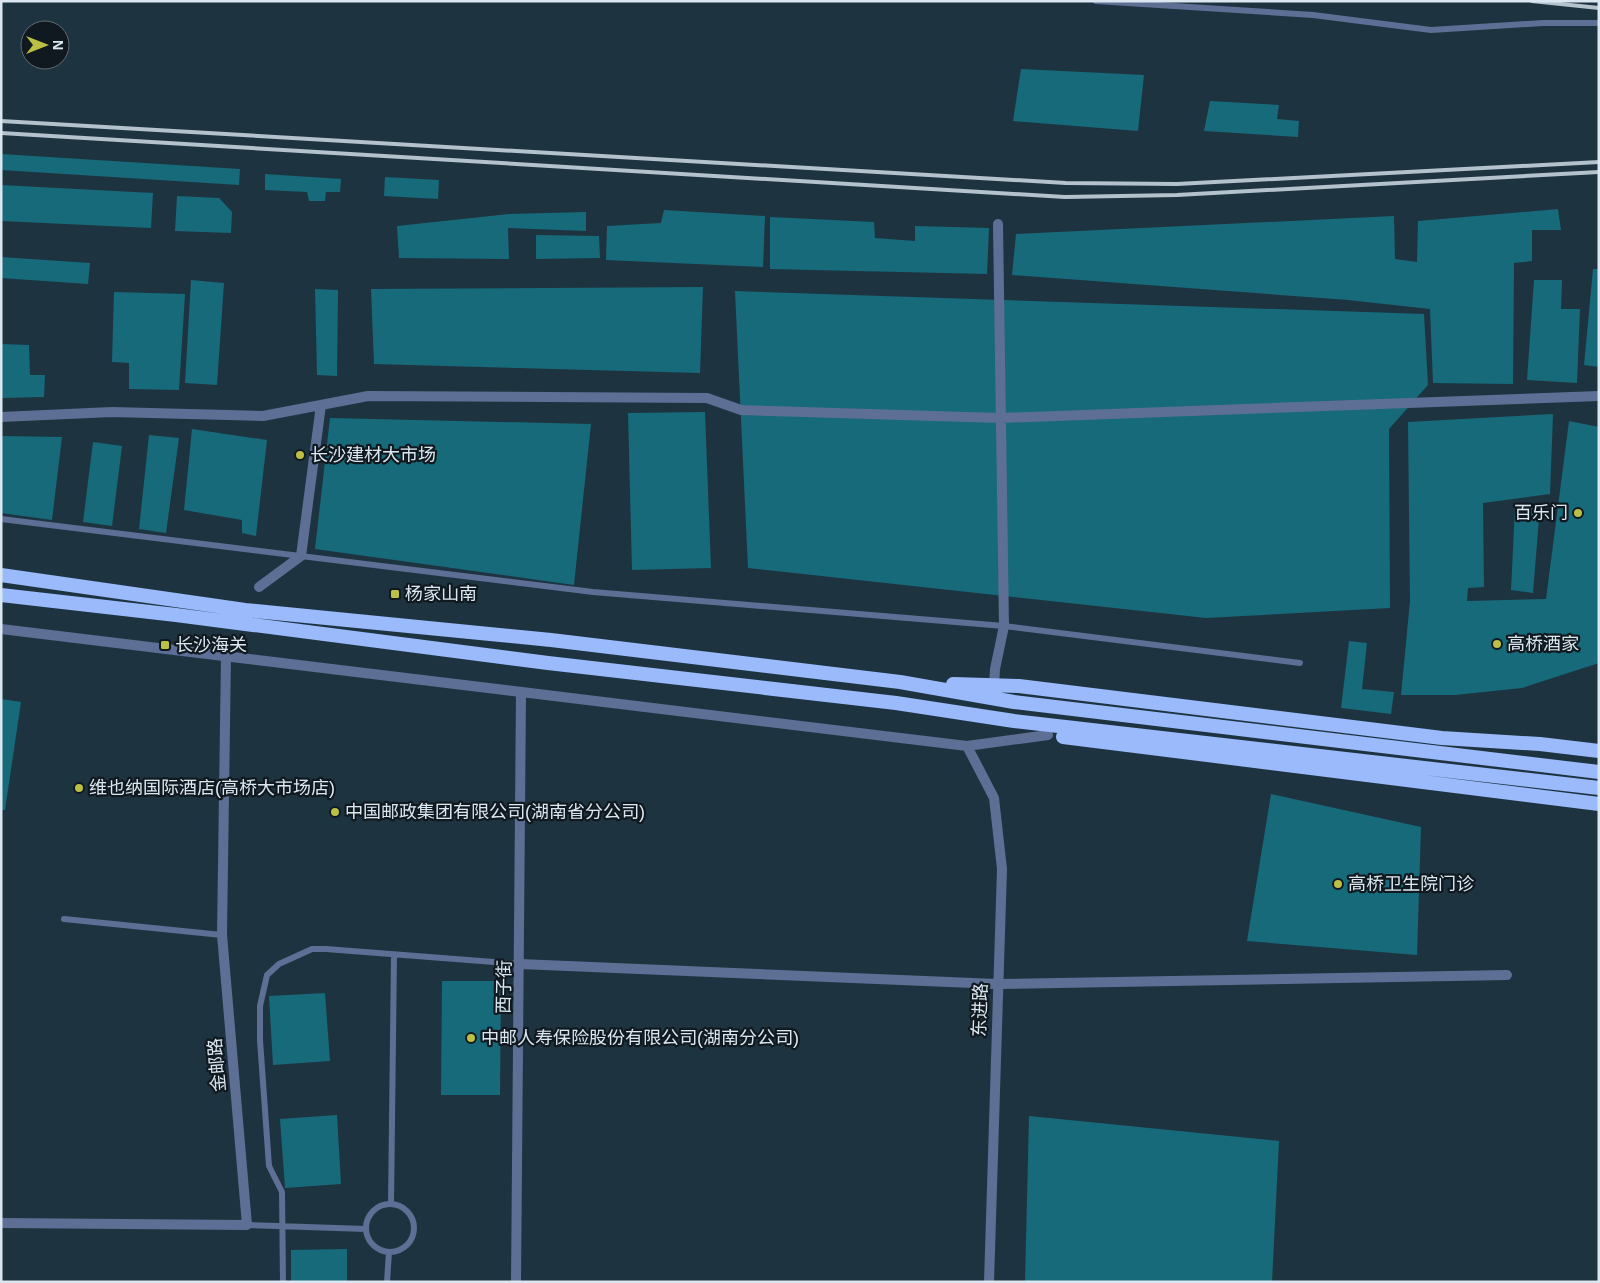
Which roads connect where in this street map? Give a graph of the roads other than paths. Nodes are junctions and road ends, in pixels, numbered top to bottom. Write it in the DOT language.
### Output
graph roads {
  1 [pos="1096,1"];
  2 [pos="1599,23"];
  3 [pos="998,224"];
  4 [pos="1599,396"];
  5 [pos="320,405"];
  6 [pos="1,417"];
  7 [pos="1000,418"];
  8 [pos="1,518"];
  9 [pos="301,556"];
  10 [pos="1,575"];
  11 [pos="259,587"];
  12 [pos="1,595"];
  13 [pos="1004,626"];
  14 [pos="1,629"];
  15 [pos="226,655"];
  16 [pos="1300,663"];
  17 [pos="900,682"];
  18 [pos="994,686"];
  19 [pos="521,692"];
  20 [pos="896,703"];
  21 [pos="1048,735"];
  22 [pos="967,746"];
  23 [pos="1599,752"];
  24 [pos="1599,772"];
  25 [pos="1599,788"];
  26 [pos="1599,804"];
  27 [pos="64,919"];
  28 [pos="222,935"];
  29 [pos="394,955"];
  30 [pos="520,964"];
  31 [pos="1507,975"];
  32 [pos="997,984"];
  33 [pos="391,1204"];
  34 [pos="1,1224"];
  35 [pos="247,1225"];
  36 [pos="282,1226"];
  37 [pos="366,1229"];
  38 [pos="389,1252"];
  39 [pos="283,1282"];
  40 [pos="388,1282"];
  41 [pos="516,1282"];
  42 [pos="989,1282"];
  1 -- 2 [label="lane"];
  3 -- 7 [label="street"];
  4 -- 7 [label="street"];
  5 -- 6 [label="street"];
  5 -- 7 [label="street"];
  5 -- 9 [label="street"];
  7 -- 13 [label="street"];
  8 -- 9 [label="lane"];
  9 -- 11 [label="street"];
  9 -- 13 [label="lane"];
  10 -- 17 [label="highway"];
  12 -- 20 [label="highway"];
  13 -- 16 [label="lane"];
  13 -- 18 [label="street"];
  14 -- 15 [label="street"];
  15 -- 19 [label="street"];
  15 -- 28 [label="street, 金邮路"];
  17 -- 18 [label="highway"];
  17 -- 24 [label="highway"];
  18 -- 23 [label="highway"];
  19 -- 22 [label="street"];
  19 -- 30 [label="street, 西子街"];
  20 -- 21 [label="highway"];
  20 -- 25 [label="highway"];
  21 -- 22 [label="street"];
  21 -- 26 [label="highway"];
  22 -- 32 [label="street, 东进路"];
  27 -- 28 [label="lane"];
  28 -- 35 [label="street, 金邮路"];
  29 -- 30 [label="lane"];
  29 -- 33 [label="lane"];
  29 -- 36 [label="lane"];
  30 -- 32 [label="street"];
  30 -- 41 [label="street, 西子街"];
  31 -- 32 [label="street"];
  32 -- 42 [label="street, 东进路"];
  33 -- 37 [label="lane"];
  33 -- 38 [label="lane"];
  34 -- 35 [label="street"];
  35 -- 36 [label="lane"];
  36 -- 37 [label="lane"];
  36 -- 39 [label="lane"];
  37 -- 38 [label="lane"];
  38 -- 40 [label="lane"];
}
